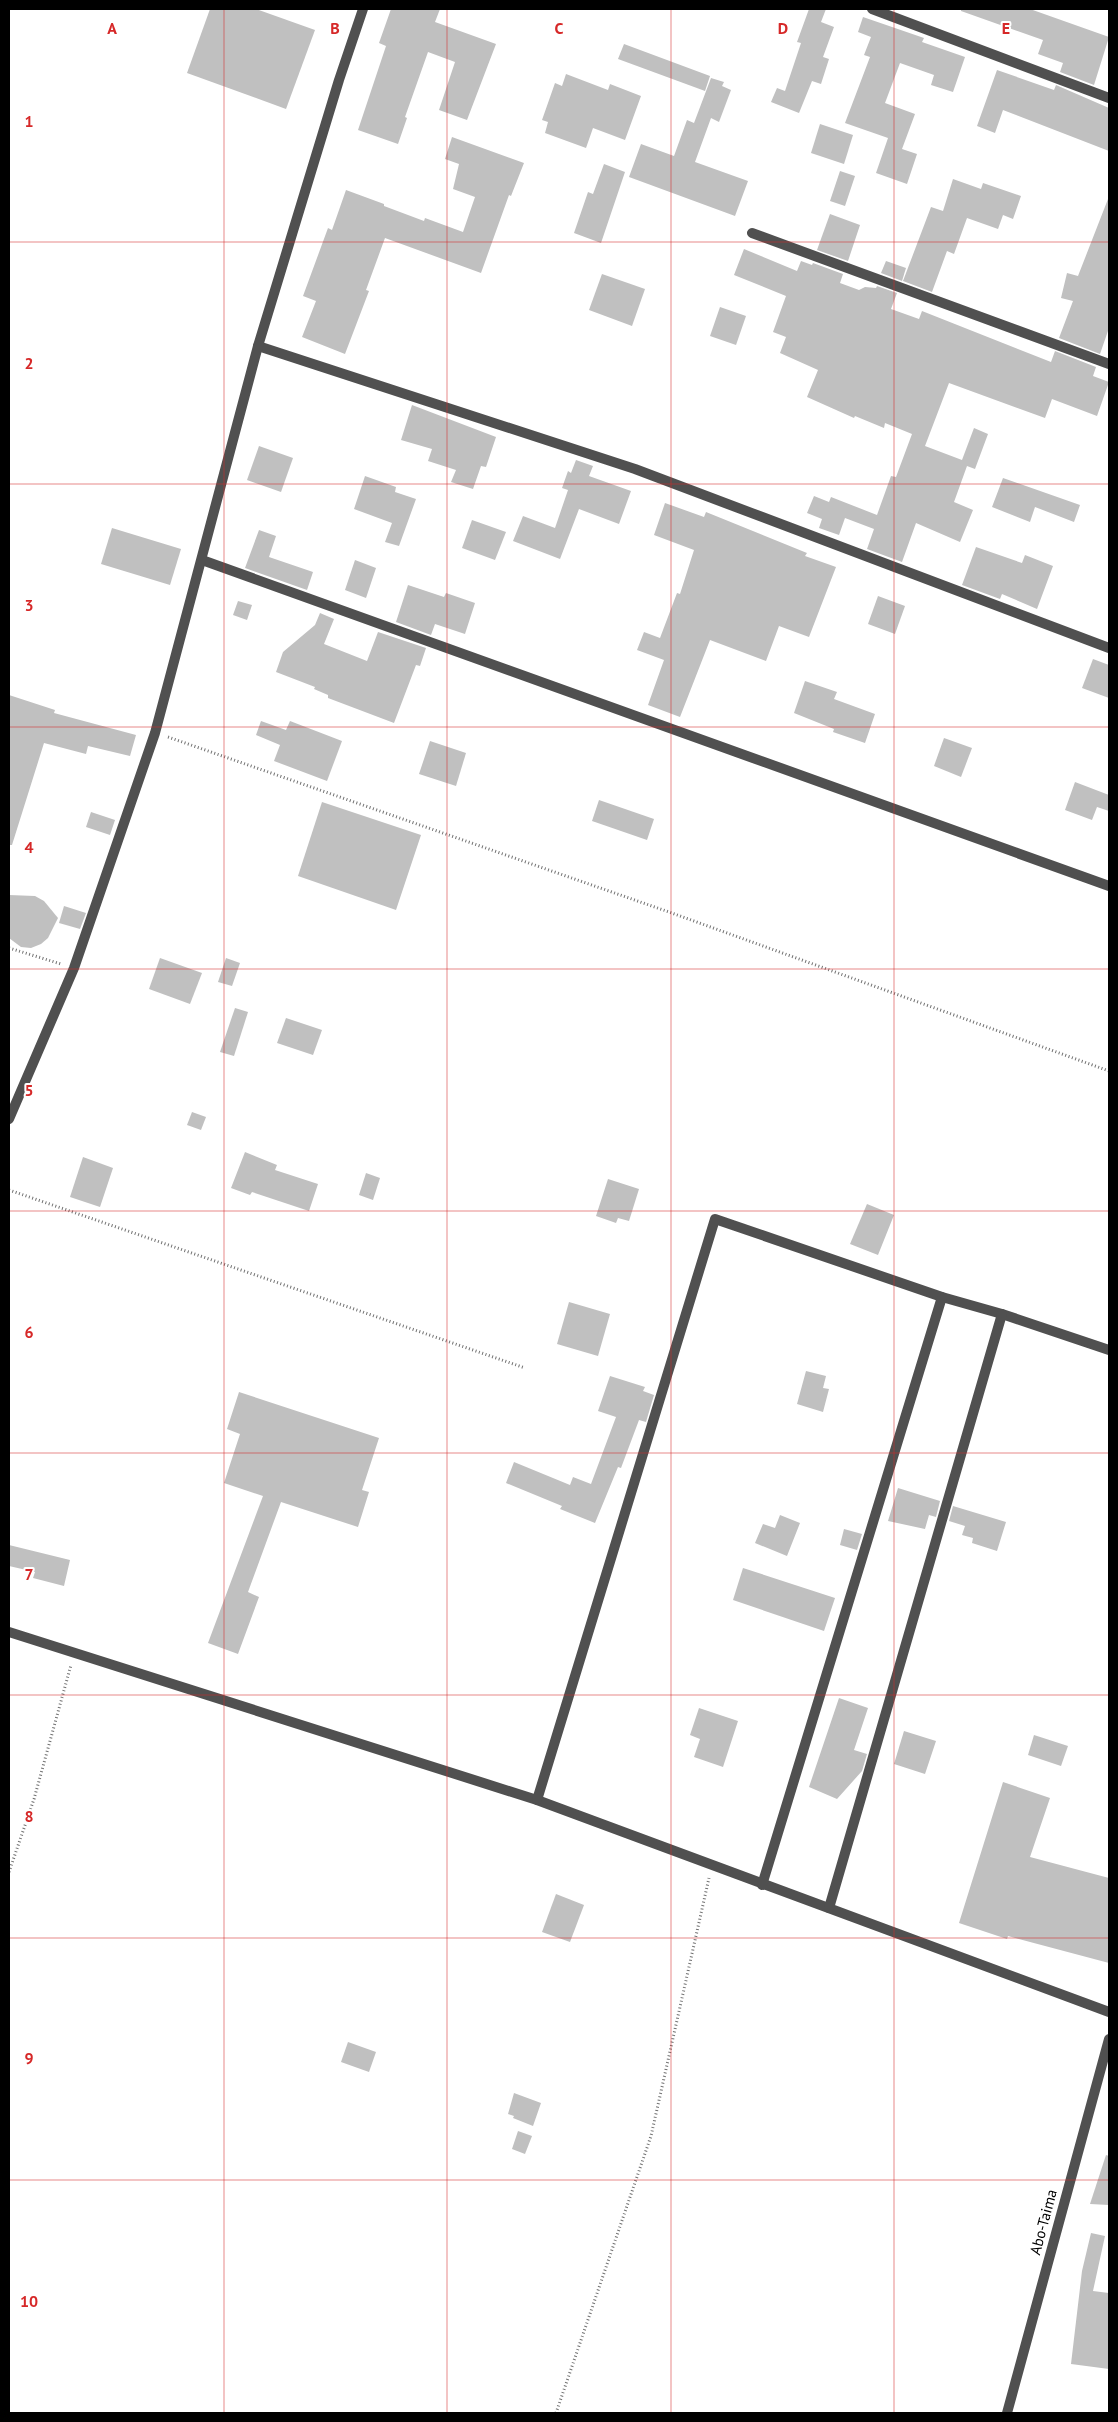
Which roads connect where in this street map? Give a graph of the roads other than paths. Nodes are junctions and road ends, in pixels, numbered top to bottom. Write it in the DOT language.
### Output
graph roads {
  1 [pos="363,9"];
  2 [pos="872,9"];
  3 [pos="1109,98"];
  4 [pos="752,233"];
  5 [pos="258,346"];
  6 [pos="1109,364"];
  7 [pos="202,560"];
  8 [pos="1109,648"];
  9 [pos="1109,886"];
  10 [pos="9,1119"];
  11 [pos="942,1298"];
  12 [pos="1002,1314"];
  13 [pos="1109,1350"];
  14 [pos="9,1632"];
  15 [pos="537,1800"];
  16 [pos="762,1885"];
  17 [pos="828,1908"];
  18 [pos="1109,2012"];
  19 [pos="1109,2039"];
  20 [pos="1007,2413"];
  1 -- 5 [label="street"];
  2 -- 3 [label="street"];
  4 -- 6 [label="street"];
  5 -- 7 [label="street"];
  5 -- 8 [label="street"];
  7 -- 9 [label="street"];
  7 -- 10 [label="street"];
  11 -- 12 [label="street"];
  11 -- 15 [label="street"];
  11 -- 16 [label="street"];
  12 -- 13 [label="street"];
  12 -- 17 [label="street"];
  14 -- 15 [label="street"];
  15 -- 16 [label="street"];
  16 -- 17 [label="street"];
  17 -- 18 [label="street"];
  19 -- 20 [label="street, Abo-Taima"];
}
